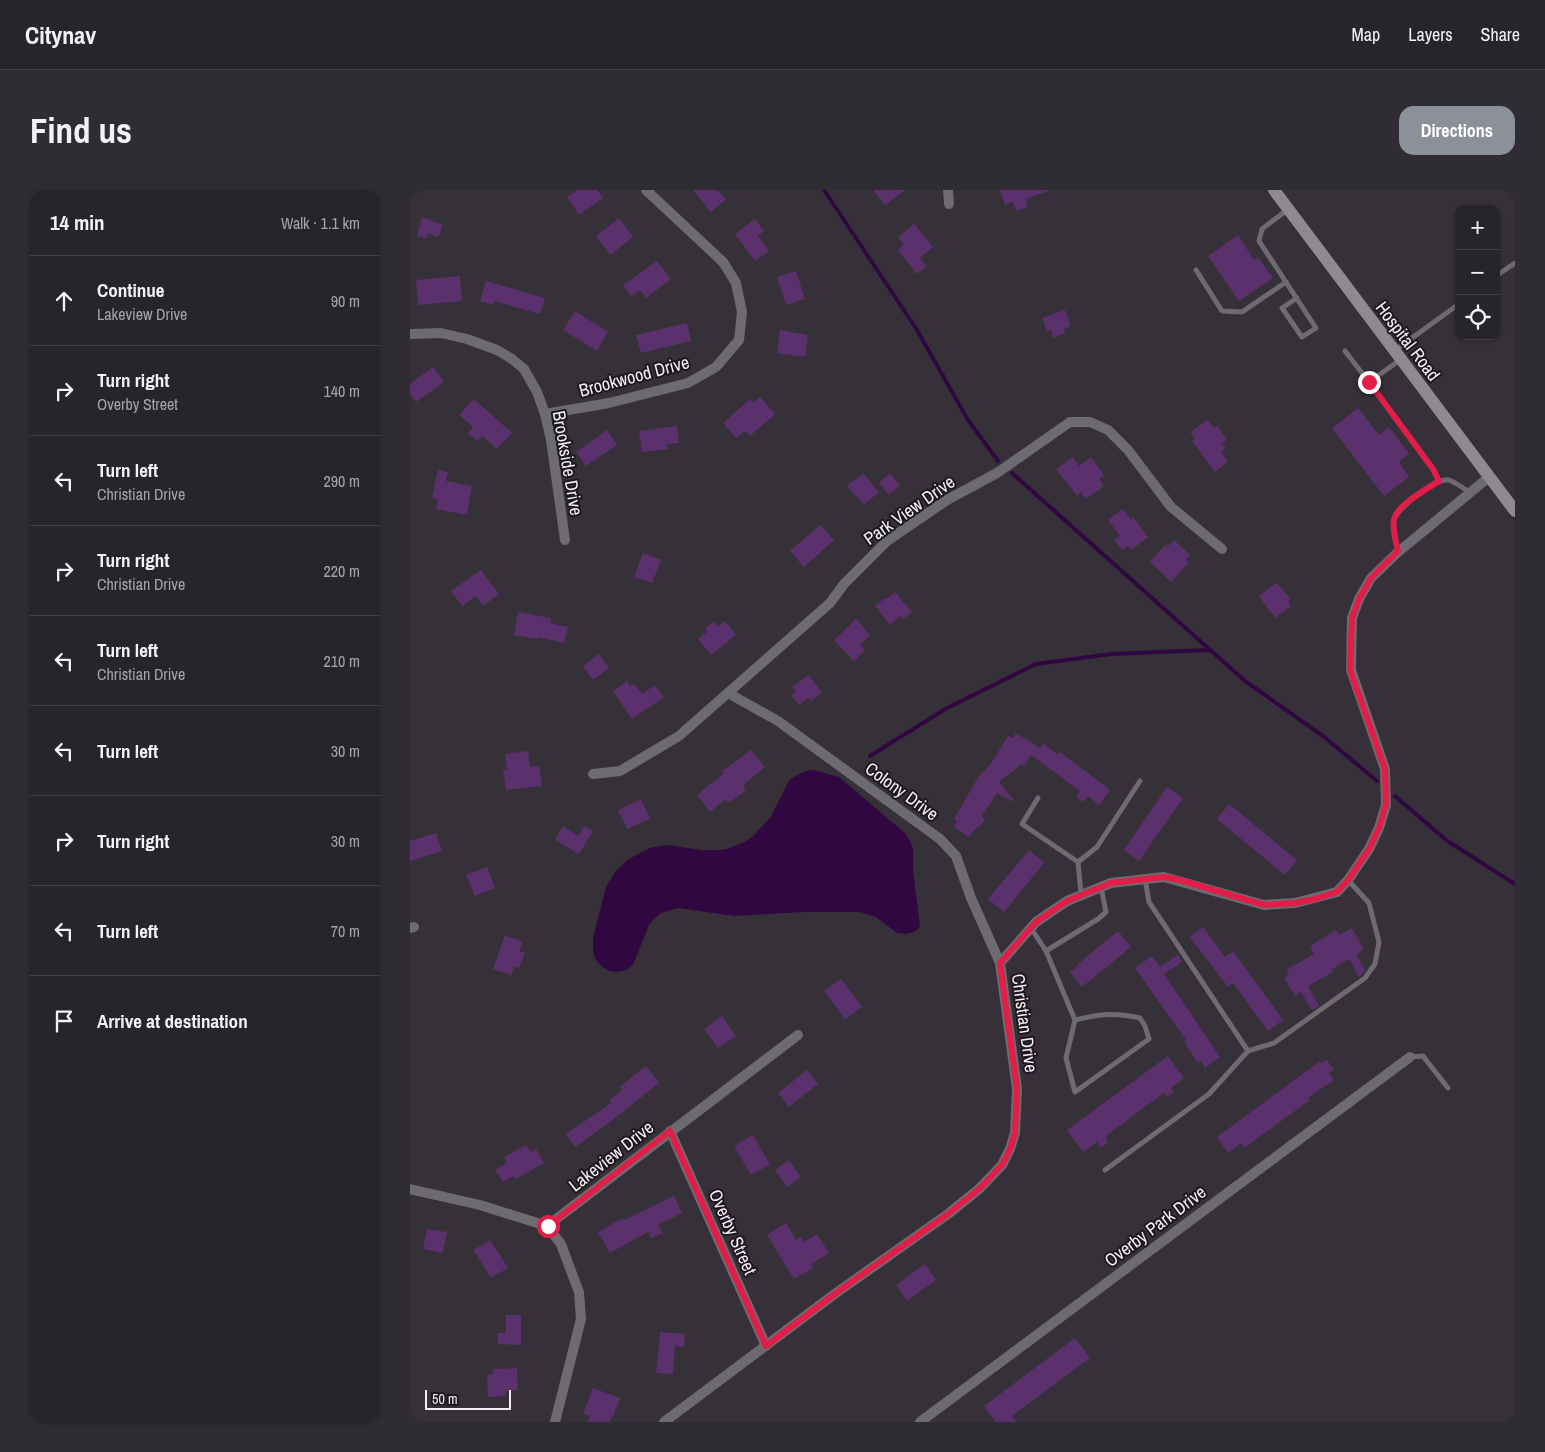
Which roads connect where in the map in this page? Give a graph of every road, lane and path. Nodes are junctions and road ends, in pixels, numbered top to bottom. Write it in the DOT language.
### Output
graph roads {
  1 [pos="647,190"];
  2 [pos="948,190"];
  3 [pos="1274,190"];
  4 [pos="949,204"];
  5 [pos="1288,210"];
  6 [pos="1515,262"];
  7 [pos="1196,270"];
  8 [pos="1500,273"];
  9 [pos="1286,282"];
  10 [pos="1296,298"];
  11 [pos="1455,307"];
  12 [pos="410,334"];
  13 [pos="1345,351"];
  14 [pos="1397,355"];
  15 [pos="1369,382"];
  16 [pos="545,414"];
  17 [pos="1490,477"];
  18 [pos="1439,481"];
  19 [pos="1469,492"];
  20 [pos="1515,511"];
  21 [pos="565,540"];
  22 [pos="1222,549"];
  23 [pos="1398,551"];
  24 [pos="728,693"];
  25 [pos="593,774"];
  26 [pos="1140,781"];
  27 [pos="1038,798"];
  28 [pos="1078,862"];
  29 [pos="1145,879"];
  30 [pos="1348,880"];
  31 [pos="1101,886"];
  32 [pos="1081,894"];
  33 [pos="1031,928"];
  34 [pos="1046,952"];
  35 [pos="1000,963"];
  36 [pos="1075,1020"];
  37 [pos="798,1035"];
  38 [pos="1248,1051"];
  39 [pos="1410,1057"];
  40 [pos="1448,1088"];
  41 [pos="670,1131"];
  42 [pos="1105,1170"];
  43 [pos="410,1189"];
  44 [pos="548,1226"];
  45 [pos="766,1346"];
  46 [pos="555,1422"];
  47 [pos="664,1422"];
  48 [pos="920,1422"];
  1 -- 16 [label="street, Brookwood Drive"];
  2 -- 4 [label="street"];
  3 -- 5 [label="street, Hospital Road"];
  5 -- 9 [label="lane"];
  5 -- 14 [label="street, Hospital Road"];
  6 -- 8 [label="lane"];
  7 -- 9 [label="lane"];
  9 -- 10 [label="lane"];
  10 -- 10 [label="lane"];
  11 -- 14 [label="lane"];
  12 -- 16 [label="street, Brookside Drive"];
  13 -- 15 [label="lane"];
  14 -- 15 [label="lane"];
  14 -- 17 [label="street, Hospital Road"];
  15 -- 18 [label="lane"];
  16 -- 21 [label="street, Brookside Drive"];
  17 -- 19 [label="street, Christian Drive"];
  17 -- 20 [label="street, Hospital Road"];
  18 -- 19 [label="lane"];
  18 -- 23 [label="lane"];
  19 -- 23 [label="street, Christian Drive"];
  22 -- 24 [label="street, Park View Drive"];
  23 -- 30 [label="street, Christian Drive"];
  24 -- 25 [label="street, Park View Drive"];
  24 -- 35 [label="street, Colony Drive"];
  26 -- 28 [label="lane"];
  27 -- 28 [label="lane"];
  28 -- 32 [label="lane"];
  29 -- 30 [label="street, Christian Drive"];
  29 -- 31 [label="street, Christian Drive"];
  29 -- 38 [label="lane"];
  30 -- 38 [label="lane"];
  31 -- 32 [label="street, Christian Drive"];
  31 -- 34 [label="lane"];
  32 -- 33 [label="street, Christian Drive"];
  33 -- 34 [label="lane"];
  33 -- 35 [label="street, Christian Drive"];
  34 -- 36 [label="lane"];
  35 -- 45 [label="street, Christian Drive"];
  36 -- 36 [label="lane"];
  37 -- 41 [label="street, Lakeview Drive"];
  38 -- 42 [label="lane"];
  39 -- 40 [label="lane"];
  39 -- 48 [label="street, Overby Park Drive"];
  41 -- 44 [label="street, Lakeview Drive"];
  41 -- 45 [label="street, Overby Street"];
  43 -- 44 [label="street"];
  44 -- 46 [label="street"];
  45 -- 47 [label="street, Christian Drive"];
}
